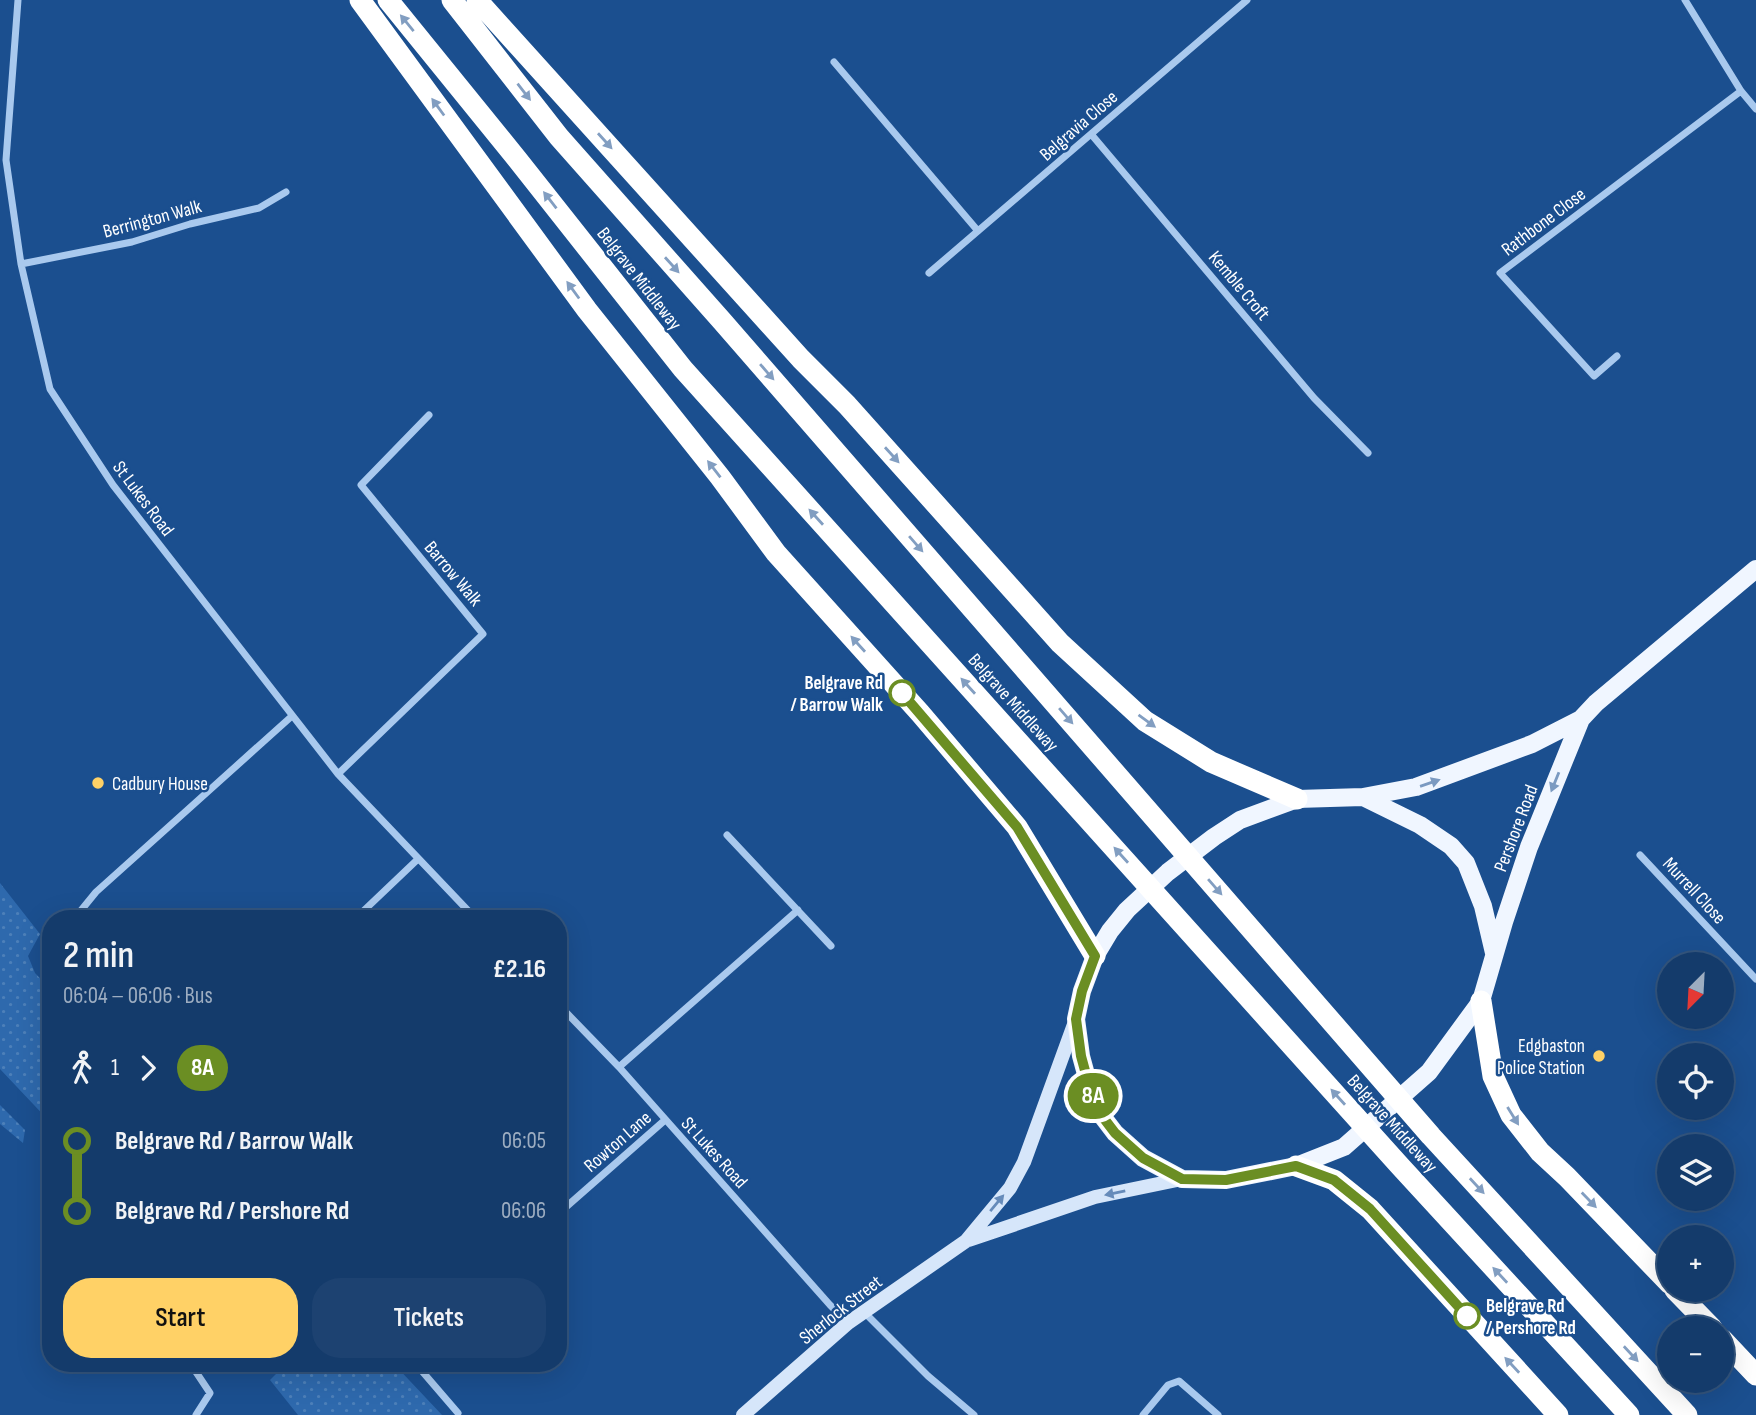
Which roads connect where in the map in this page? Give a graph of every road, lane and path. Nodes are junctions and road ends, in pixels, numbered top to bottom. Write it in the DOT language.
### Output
graph roads {
  1 [pos="19,0"];
  2 [pos="360,0"];
  3 [pos="388,0"];
  4 [pos="452,0"];
  5 [pos="477,0"];
  6 [pos="1247,0"];
  7 [pos="1685,0"];
  8 [pos="834,62"];
  9 [pos="1741,91"];
  10 [pos="1756,108"];
  11 [pos="1091,134"];
  12 [pos="286,192"];
  13 [pos="978,232"];
  14 [pos="21,264"];
  15 [pos="929,273"];
  16 [pos="1617,356"];
  17 [pos="429,415"];
  18 [pos="1368,453"];
  19 [pos="1756,569"];
  20 [pos="292,716"];
  21 [pos="1581,719"];
  22 [pos="338,774"];
  23 [pos="1363,797"];
  24 [pos="1297,799"];
  25 [pos="727,835"];
  26 [pos="1640,855"];
  27 [pos="418,859"];
  28 [pos="81,910"];
  29 [pos="364,910"];
  30 [pos="467,910"];
  31 [pos="798,910"];
  32 [pos="831,946"];
  33 [pos="1494,953"];
  34 [pos="1095,956"];
  35 [pos="1756,979"];
  36 [pos="1481,1001"];
  37 [pos="567,1013"];
  38 [pos="1076,1019"];
  39 [pos="619,1067"];
  40 [pos="665,1119"];
  41 [pos="1296,1166"];
  42 [pos="1182,1179"];
  43 [pos="567,1206"];
  44 [pos="966,1241"];
  45 [pos="1657,1270"];
  46 [pos="1687,1302"];
  47 [pos="864,1312"];
  48 [pos="1700,1316"];
  49 [pos="848,1323"];
  50 [pos="1734,1351"];
  51 [pos="196,1372"];
  52 [pos="423,1372"];
  53 [pos="1756,1374"];
  54 [pos="458,1413"];
  55 [pos="196,1415"];
  56 [pos="743,1415"];
  57 [pos="974,1415"];
  58 [pos="1143,1415"];
  59 [pos="1218,1415"];
  60 [pos="1558,1415"];
  61 [pos="1629,1415"];
  62 [pos="1687,1415"];
  1 -- 14 [label="street, St Lukes Road"];
  34 -- 2 [label="highway, one-way"];
  61 -- 3 [label="highway, Belgrave Middleway, one-way"];
  4 -- 62 [label="highway, Belgrave Middleway, one-way"];
  5 -- 24 [label="highway, one-way"];
  6 -- 11 [label="street, Belgravia Close"];
  7 -- 9 [label="street"];
  8 -- 13 [label="street"];
  9 -- 10 [label="street"];
  9 -- 16 [label="street, Rathbone Close"];
  11 -- 13 [label="street, Belgravia Close"];
  11 -- 18 [label="street, Kemble Croft"];
  12 -- 14 [label="street, Berrington Walk"];
  13 -- 15 [label="street, Belgravia Close"];
  14 -- 20 [label="street, St Lukes Road"];
  17 -- 22 [label="street, Barrow Walk"];
  19 -- 21 [label="main road, Pershore Road"];
  20 -- 22 [label="street, St Lukes Road"];
  20 -- 28 [label="street"];
  23 -- 21 [label="main road, Pershore Road, one-way"];
  21 -- 33 [label="main road, Pershore Road, one-way"];
  22 -- 27 [label="street, St Lukes Road"];
  23 -- 24 [label="main road, Pershore Road"];
  23 -- 33 [label="main road"];
  24 -- 34 [label="main road, Pershore Road"];
  25 -- 31 [label="street"];
  26 -- 35 [label="street, Murrell Close"];
  27 -- 29 [label="street"];
  27 -- 30 [label="street, St Lukes Road"];
  31 -- 32 [label="street"];
  31 -- 39 [label="street"];
  33 -- 36 [label="main road, Pershore Road"];
  34 -- 38 [label="main road, Pershore Road"];
  36 -- 41 [label="main road"];
  36 -- 45 [label="highway, one-way"];
  37 -- 39 [label="street, St Lukes Road"];
  38 -- 42 [label="main road"];
  44 -- 38 [label="street, Sherlock Street, one-way"];
  39 -- 40 [label="street, St Lukes Road"];
  40 -- 43 [label="street, Rowton Lane"];
  40 -- 49 [label="street, St Lukes Road"];
  41 -- 42 [label="main road"];
  60 -- 41 [label="highway, one-way"];
  42 -- 44 [label="street, Sherlock Street, one-way"];
  44 -- 47 [label="street, Sherlock Street"];
  46 -- 48 [label="highway"];
  47 -- 49 [label="street, Sherlock Street"];
  47 -- 57 [label="street"];
  49 -- 56 [label="street, Sherlock Street"];
  50 -- 53 [label="highway"];
  51 -- 55 [label="street"];
  52 -- 54 [label="street"];
  58 -- 59 [label="street"];
}
